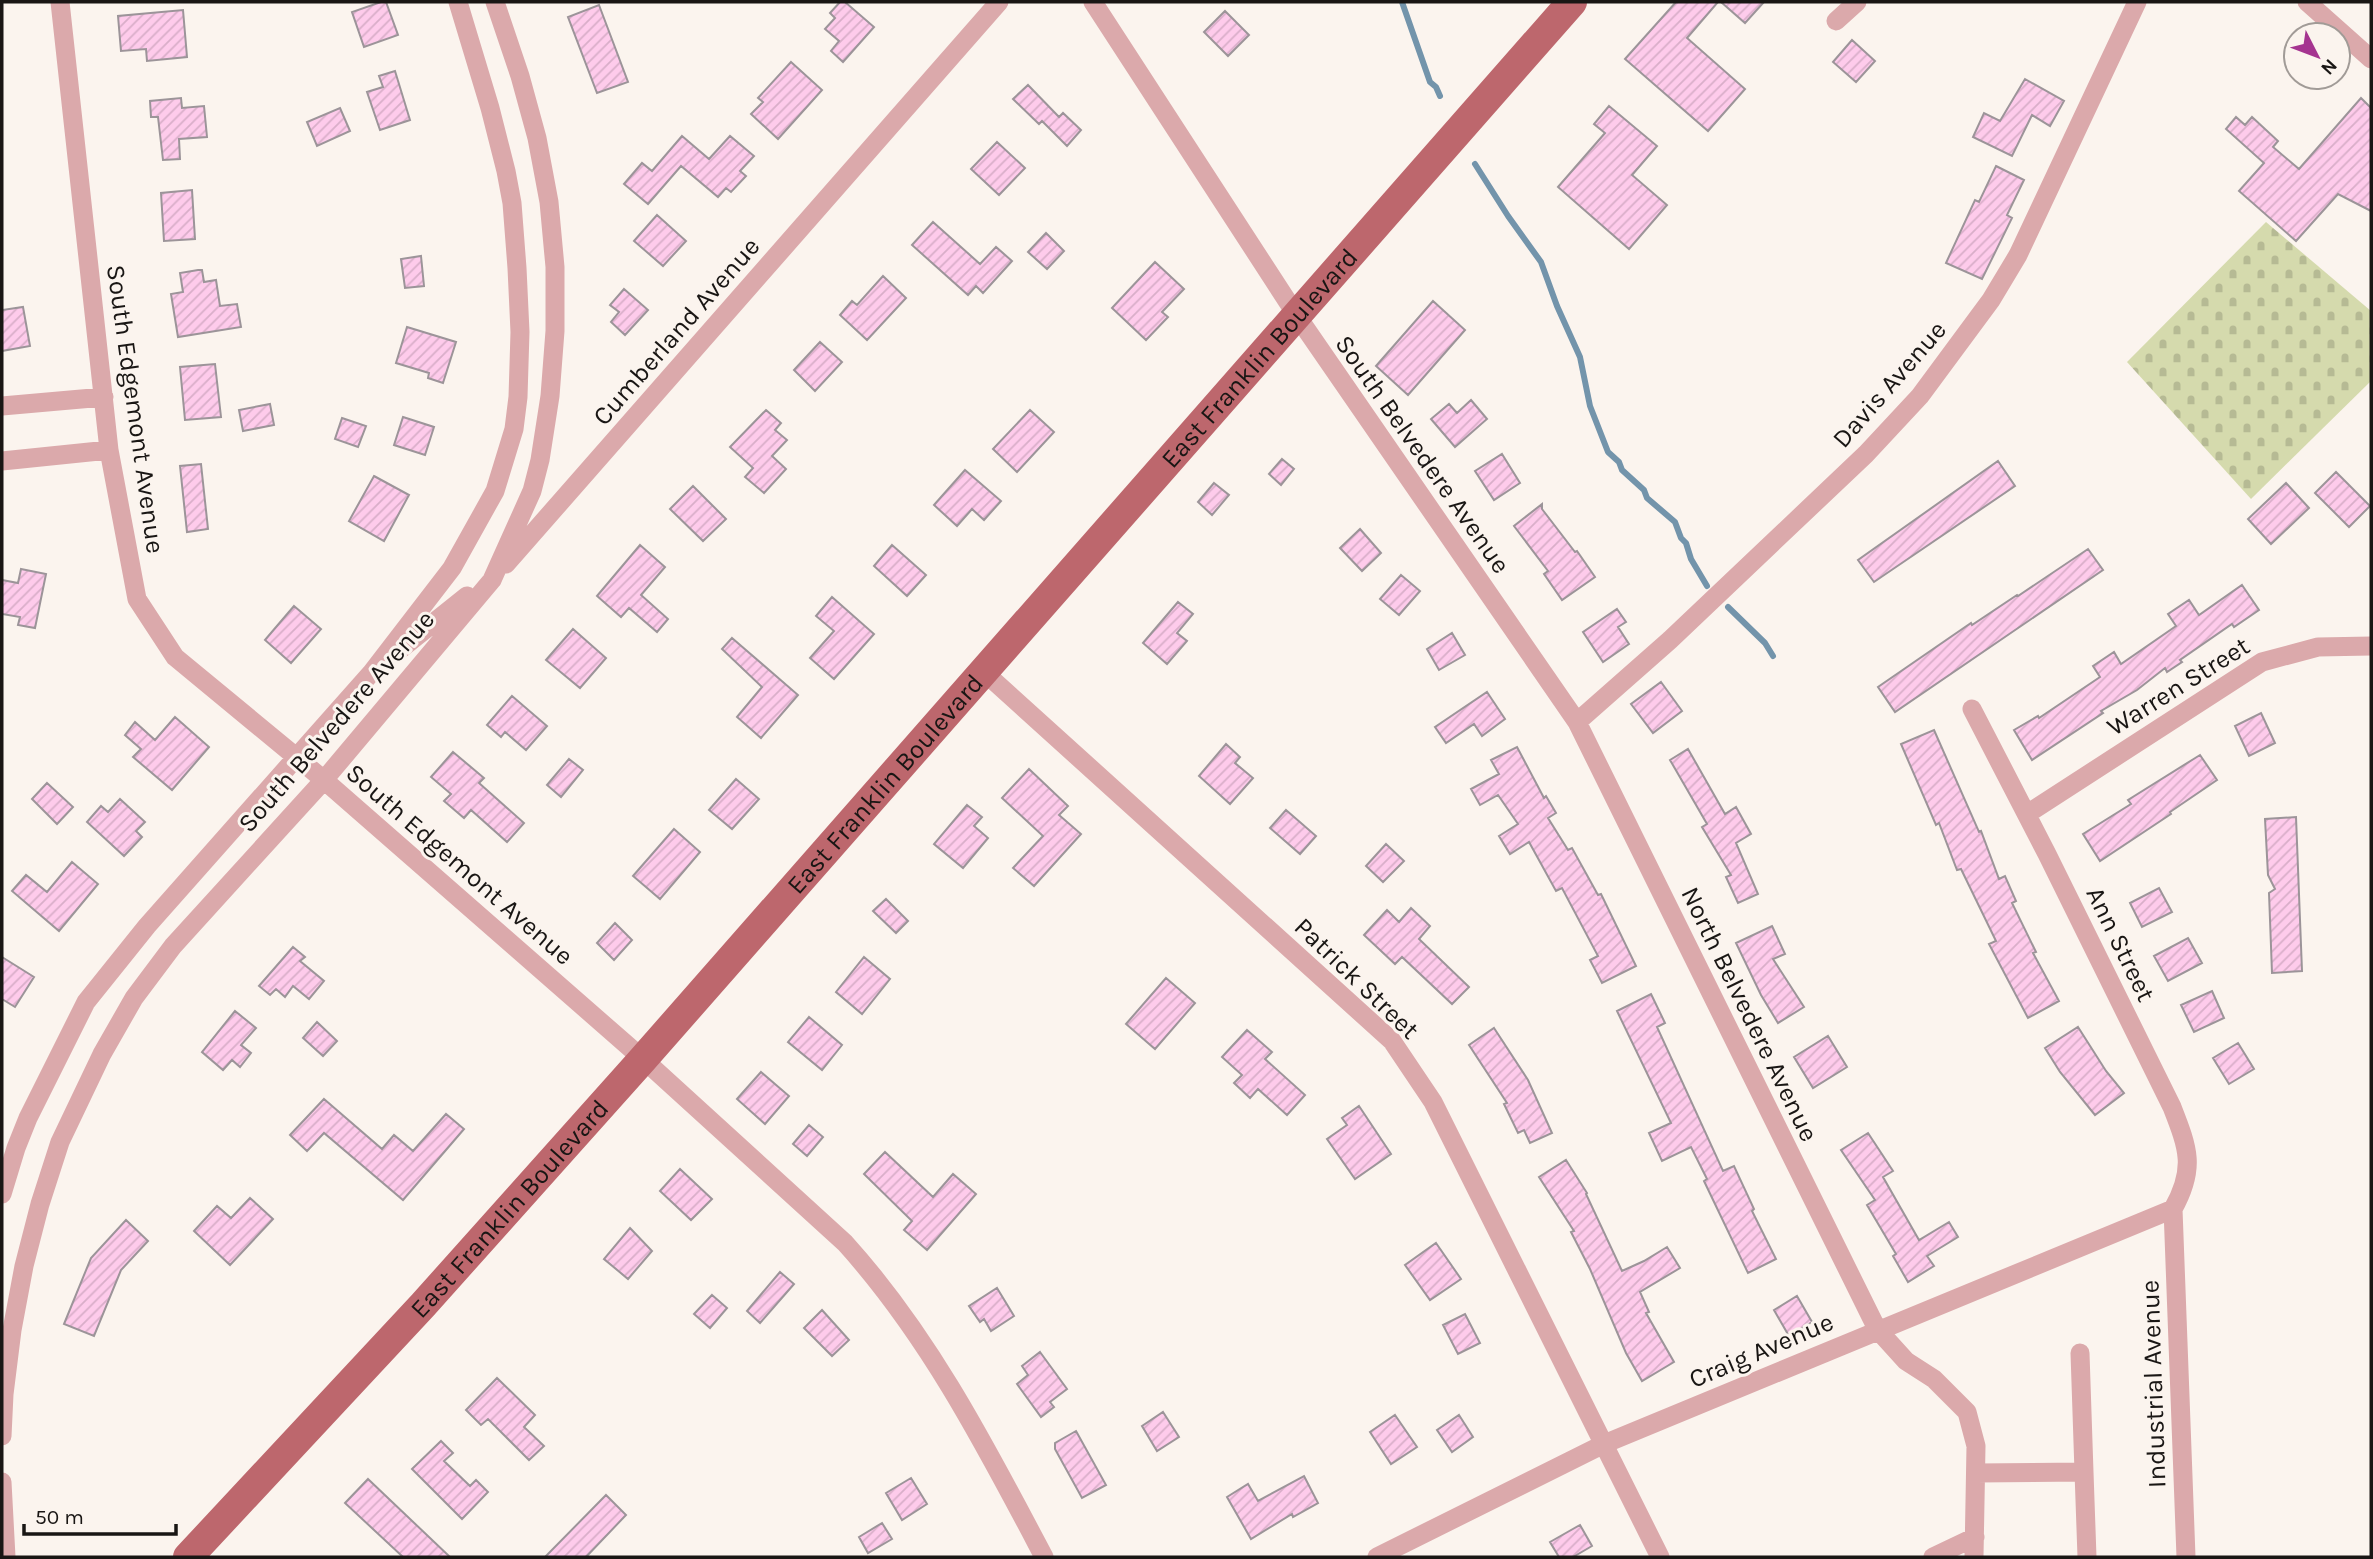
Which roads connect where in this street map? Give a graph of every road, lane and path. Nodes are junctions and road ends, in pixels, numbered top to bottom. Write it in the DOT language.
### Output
graph roads {
  1 [pos="60,2"];
  2 [pos="458,2"];
  3 [pos="495,2"];
  4 [pos="999,2"];
  5 [pos="1093,2"];
  6 [pos="1572,2"];
  7 [pos="1857,2"];
  8 [pos="2137,2"];
  9 [pos="2307,2"];
  10 [pos="1836,21"];
  11 [pos="2371,59"];
  12 [pos="1297,316"];
  13 [pos="104,397"];
  14 [pos="2,406"];
  15 [pos="109,450"];
  16 [pos="2,461"];
  17 [pos="492,580"];
  18 [pos="2371,646"];
  19 [pos="984,671"];
  20 [pos="372,672"];
  21 [pos="1972,709"];
  22 [pos="1577,722"];
  23 [pos="297,756"];
  24 [pos="324,780"];
  25 [pos="2027,814"];
  26 [pos="643,1059"];
  27 [pos="2,1194"];
  28 [pos="2173,1209"];
  29 [pos="1877,1329"];
  30 [pos="2080,1353"];
  31 [pos="2,1436"];
  32 [pos="1604,1444"];
  33 [pos="2084,1472"];
  34 [pos="1976,1473"];
  35 [pos="2,1482"];
  36 [pos="1975,1537"];
  37 [pos="6,1557"];
  38 [pos="188,1557"];
  39 [pos="1044,1557"];
  40 [pos="1377,1557"];
  41 [pos="1660,1557"];
  42 [pos="1933,1557"];
  43 [pos="1974,1557"];
  44 [pos="2087,1557"];
  45 [pos="2186,1557"];
  1 -- 13 [label="street, South Edgemont Avenue"];
  2 -- 20 [label="street, South Belvedere Avenue"];
  3 -- 17 [label="street, South Belvedere Avenue"];
  4 -- 17 [label="street, Cumberland Avenue"];
  5 -- 12 [label="street, South Belvedere Avenue"];
  6 -- 12 [label="main road, East Franklin Boulevard"];
  7 -- 10 [label="street"];
  8 -- 22 [label="street, Davis Avenue"];
  9 -- 11 [label="street"];
  12 -- 19 [label="main road, East Franklin Boulevard"];
  12 -- 22 [label="street, South Belvedere Avenue"];
  13 -- 14 [label="street"];
  13 -- 15 [label="street, South Edgemont Avenue"];
  15 -- 16 [label="street"];
  15 -- 23 [label="street, South Edgemont Avenue"];
  17 -- 20 [label="street, Cumberland Avenue"];
  17 -- 24 [label="street, South Belvedere Avenue"];
  18 -- 25 [label="street, Warren Street"];
  19 -- 26 [label="main road, East Franklin Boulevard"];
  19 -- 32 [label="street, Patrick Street"];
  20 -- 23 [label="street, South Belvedere Avenue"];
  21 -- 25 [label="street, Ann Street"];
  22 -- 29 [label="street, North Belvedere Avenue"];
  23 -- 24 [label="street, South Edgemont Avenue"];
  23 -- 27 [label="street, South Belvedere Avenue"];
  24 -- 26 [label="street, South Edgemont Avenue"];
  24 -- 31 [label="street, South Belvedere Avenue"];
  25 -- 28 [label="street, Ann Street"];
  26 -- 38 [label="main road, East Franklin Boulevard"];
  26 -- 39 [label="street, South Edgemont Avenue"];
  28 -- 29 [label="street, Craig Avenue"];
  28 -- 45 [label="street, Industrial Avenue"];
  29 -- 32 [label="street, Craig Avenue"];
  29 -- 34 [label="street, North Belvedere Avenue"];
  30 -- 33 [label="street"];
  32 -- 40 [label="street, Craig Avenue"];
  32 -- 41 [label="street, Patrick Street"];
  33 -- 34 [label="street"];
  33 -- 44 [label="street"];
  34 -- 36 [label="street, North Belvedere Avenue"];
  35 -- 37 [label="street"];
  36 -- 42 [label="street"];
  36 -- 43 [label="street, North Belvedere Avenue"];
}
